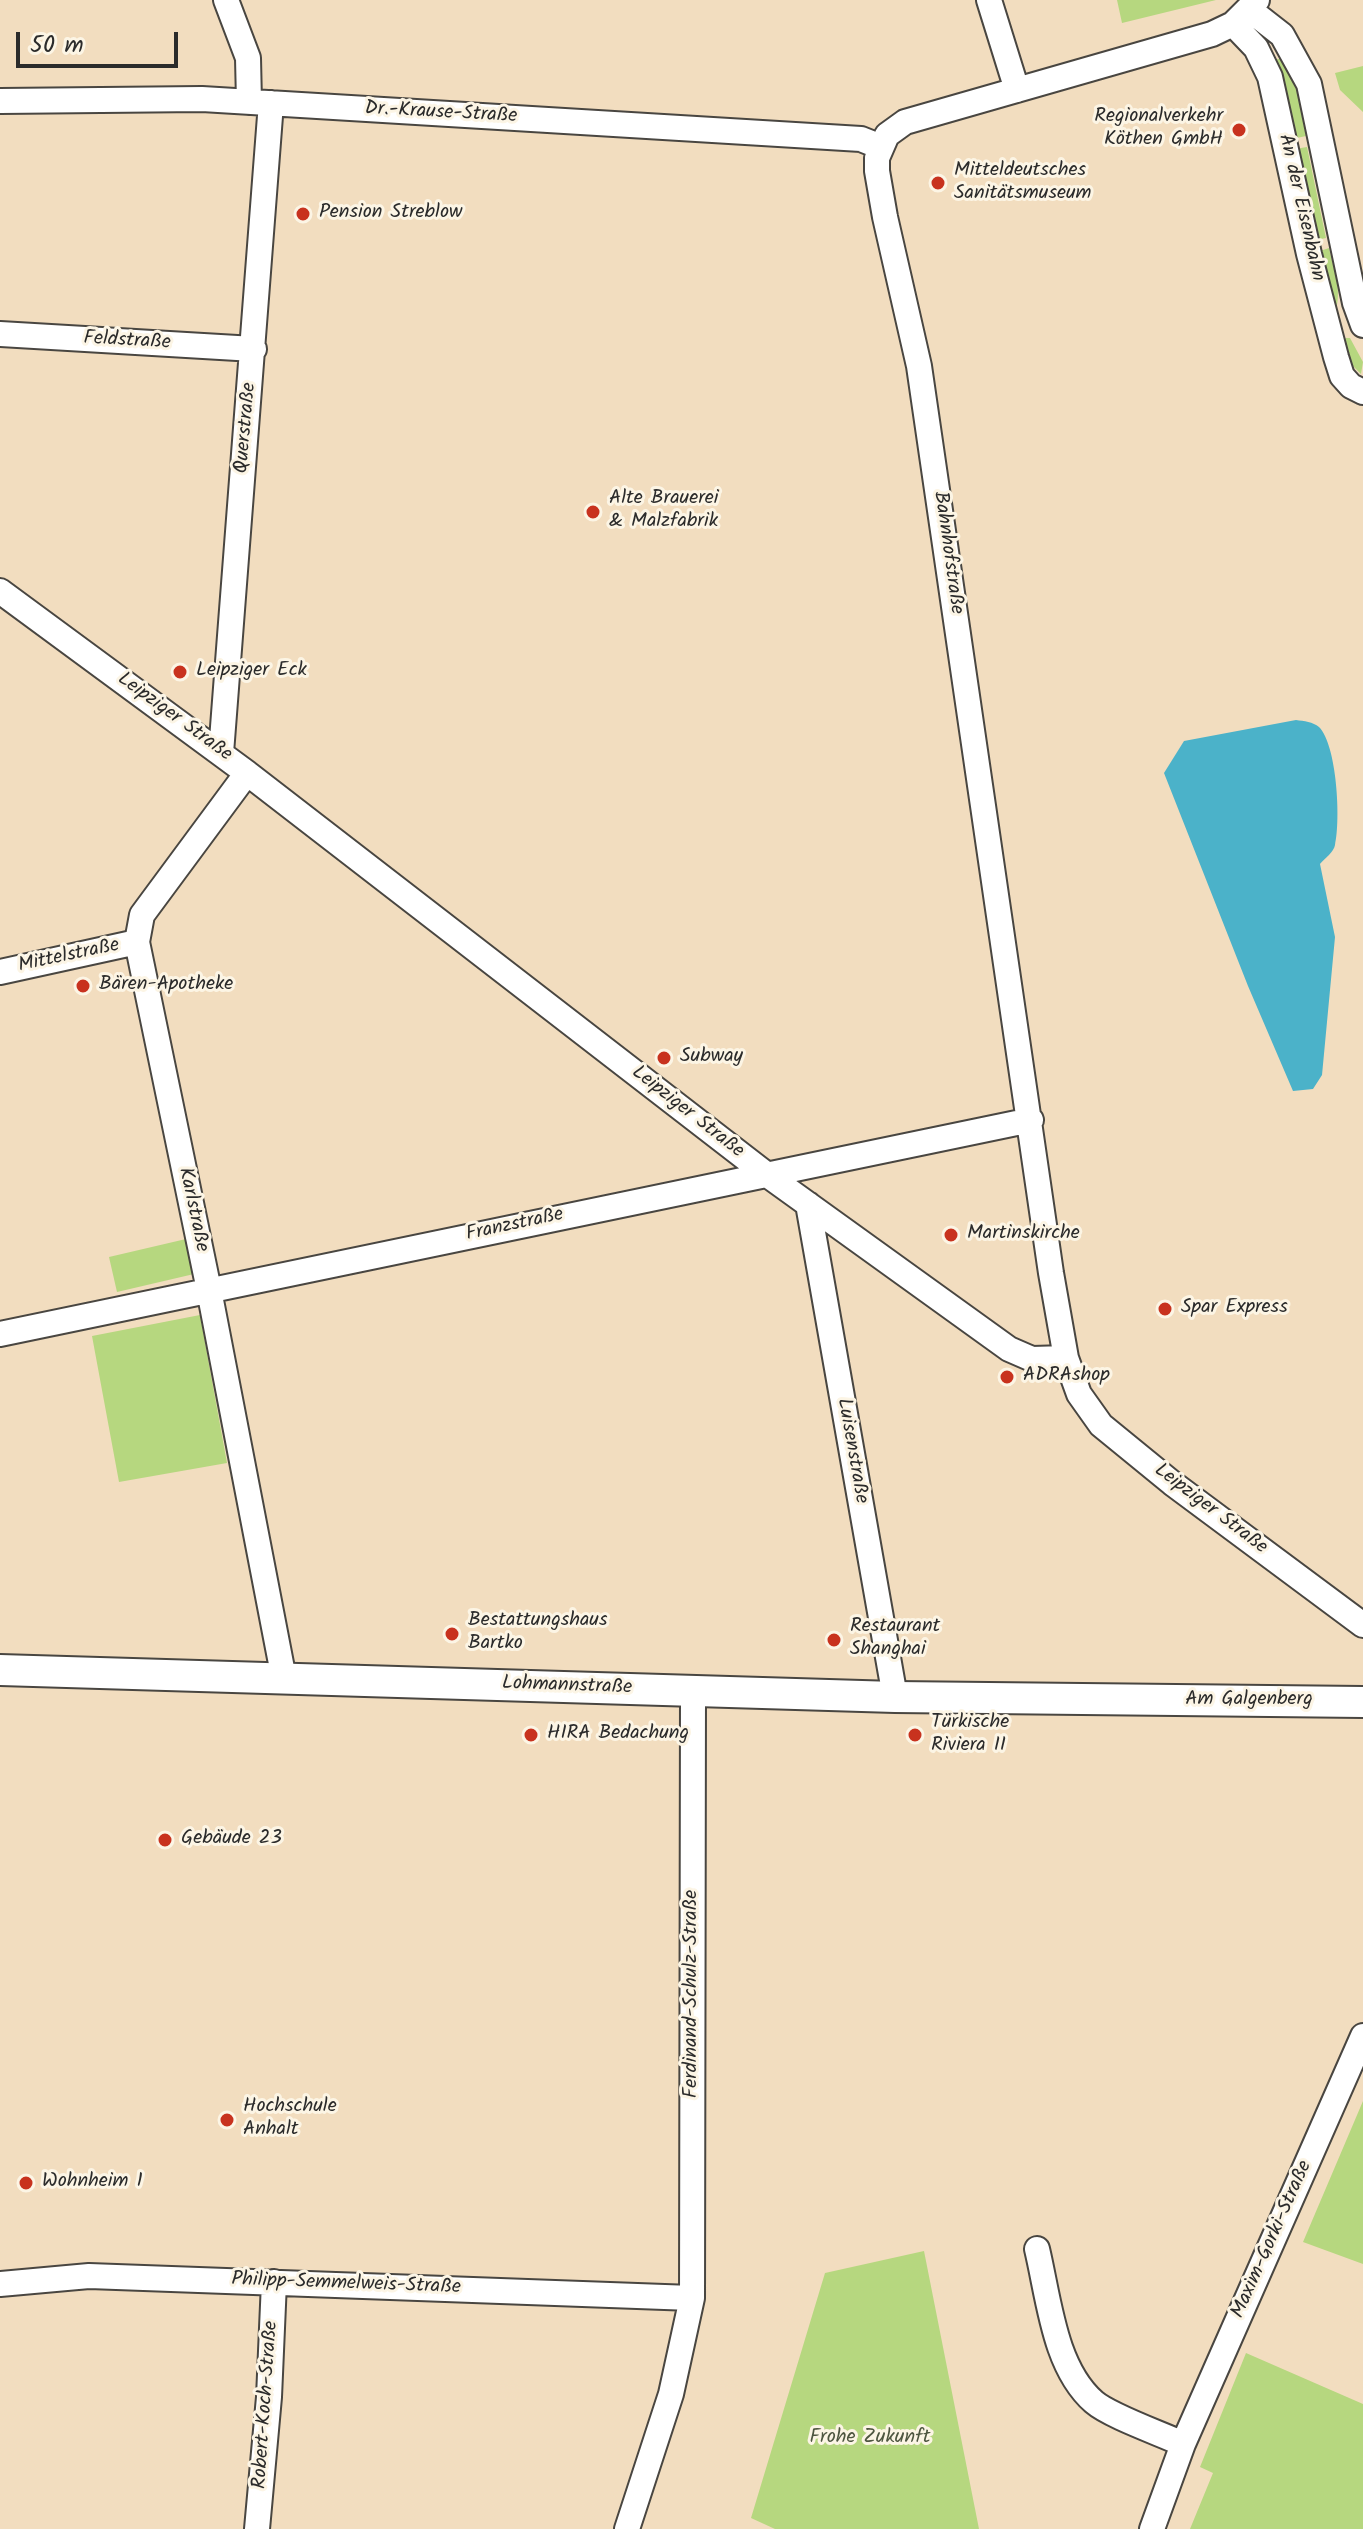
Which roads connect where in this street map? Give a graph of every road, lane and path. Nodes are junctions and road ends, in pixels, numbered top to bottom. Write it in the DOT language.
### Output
graph roads {
  1 [pos="226,0"];
  2 [pos="989,0"];
  3 [pos="1247,11"];
  4 [pos="1017,90"];
  5 [pos="0,101"];
  6 [pos="260,102"];
  7 [pos="881,147"];
  8 [pos="1363,325"];
  9 [pos="0,334"];
  10 [pos="254,349"];
  11 [pos="1363,392"];
  12 [pos="0,591"];
  13 [pos="221,753"];
  14 [pos="247,773"];
  15 [pos="137,942"];
  16 [pos="0,972"];
  17 [pos="1031,1120"];
  18 [pos="766,1174"];
  19 [pos="808,1204"];
  20 [pos="209,1290"];
  21 [pos="0,1334"];
  22 [pos="1066,1358"];
  23 [pos="1363,1625"];
  24 [pos="0,1670"];
  25 [pos="284,1679"];
  26 [pos="693,1691"];
  27 [pos="895,1697"];
  28 [pos="1135,1700"];
  29 [pos="1363,1702"];
  30 [pos="1363,2036"];
  31 [pos="1037,2249"];
  32 [pos="274,2282"];
  33 [pos="0,2284"];
  34 [pos="692,2298"];
  35 [pos="1183,2444"];
  36 [pos="257,2529"];
  37 [pos="627,2529"];
  38 [pos="1152,2529"];
  1 -- 6 [label="street, Querstraße"];
  2 -- 4 [label="street"];
  3 -- 4 [label="street"];
  3 -- 8 [label="street, An der Eisenbahn"];
  3 -- 11 [label="street, An der Eisenbahn"];
  4 -- 7 [label="street"];
  5 -- 6 [label="street, Dr.-Krause-Straße"];
  6 -- 7 [label="street, Dr.-Krause-Straße"];
  6 -- 10 [label="street, Querstraße"];
  7 -- 17 [label="street, Bahnhofstraße"];
  9 -- 10 [label="street, Feldstraße"];
  10 -- 13 [label="street, Querstraße"];
  12 -- 13 [label="street, Leipziger Straße"];
  13 -- 14 [label="street, Leipziger Straße"];
  14 -- 15 [label="street"];
  14 -- 18 [label="street, Leipziger Straße"];
  15 -- 16 [label="street, Mittelstraße"];
  15 -- 20 [label="street, Karlstraße"];
  17 -- 18 [label="street, Franzstraße"];
  17 -- 22 [label="street, Bahnhofstraße"];
  18 -- 19 [label="street, Leipziger Straße"];
  18 -- 20 [label="street, Franzstraße"];
  19 -- 22 [label="street, Leipziger Straße"];
  19 -- 27 [label="street, Luisenstraße"];
  20 -- 21 [label="street, Franzstraße"];
  20 -- 25 [label="street, Karlstraße"];
  22 -- 23 [label="street, Leipziger Straße"];
  24 -- 25 [label="main road, Lohmannstraße"];
  25 -- 26 [label="main road, Lohmannstraße"];
  26 -- 27 [label="main road, Lohmannstraße"];
  26 -- 34 [label="street, Ferdinand-Schulz-Straße"];
  27 -- 28 [label="main road, Lohmannstraße"];
  28 -- 29 [label="main road, Am Galgenberg"];
  30 -- 35 [label="street, Maxim-Gorki-Straße"];
  31 -- 35 [label="street"];
  32 -- 33 [label="street, Philipp-Semmelweis-Straße"];
  32 -- 34 [label="street, Philipp-Semmelweis-Straße"];
  32 -- 36 [label="street, Robert-Koch-Straße"];
  34 -- 37 [label="street, Ferdinand-Schulz-Straße"];
  35 -- 38 [label="street, Maxim-Gorki-Straße"];
}
